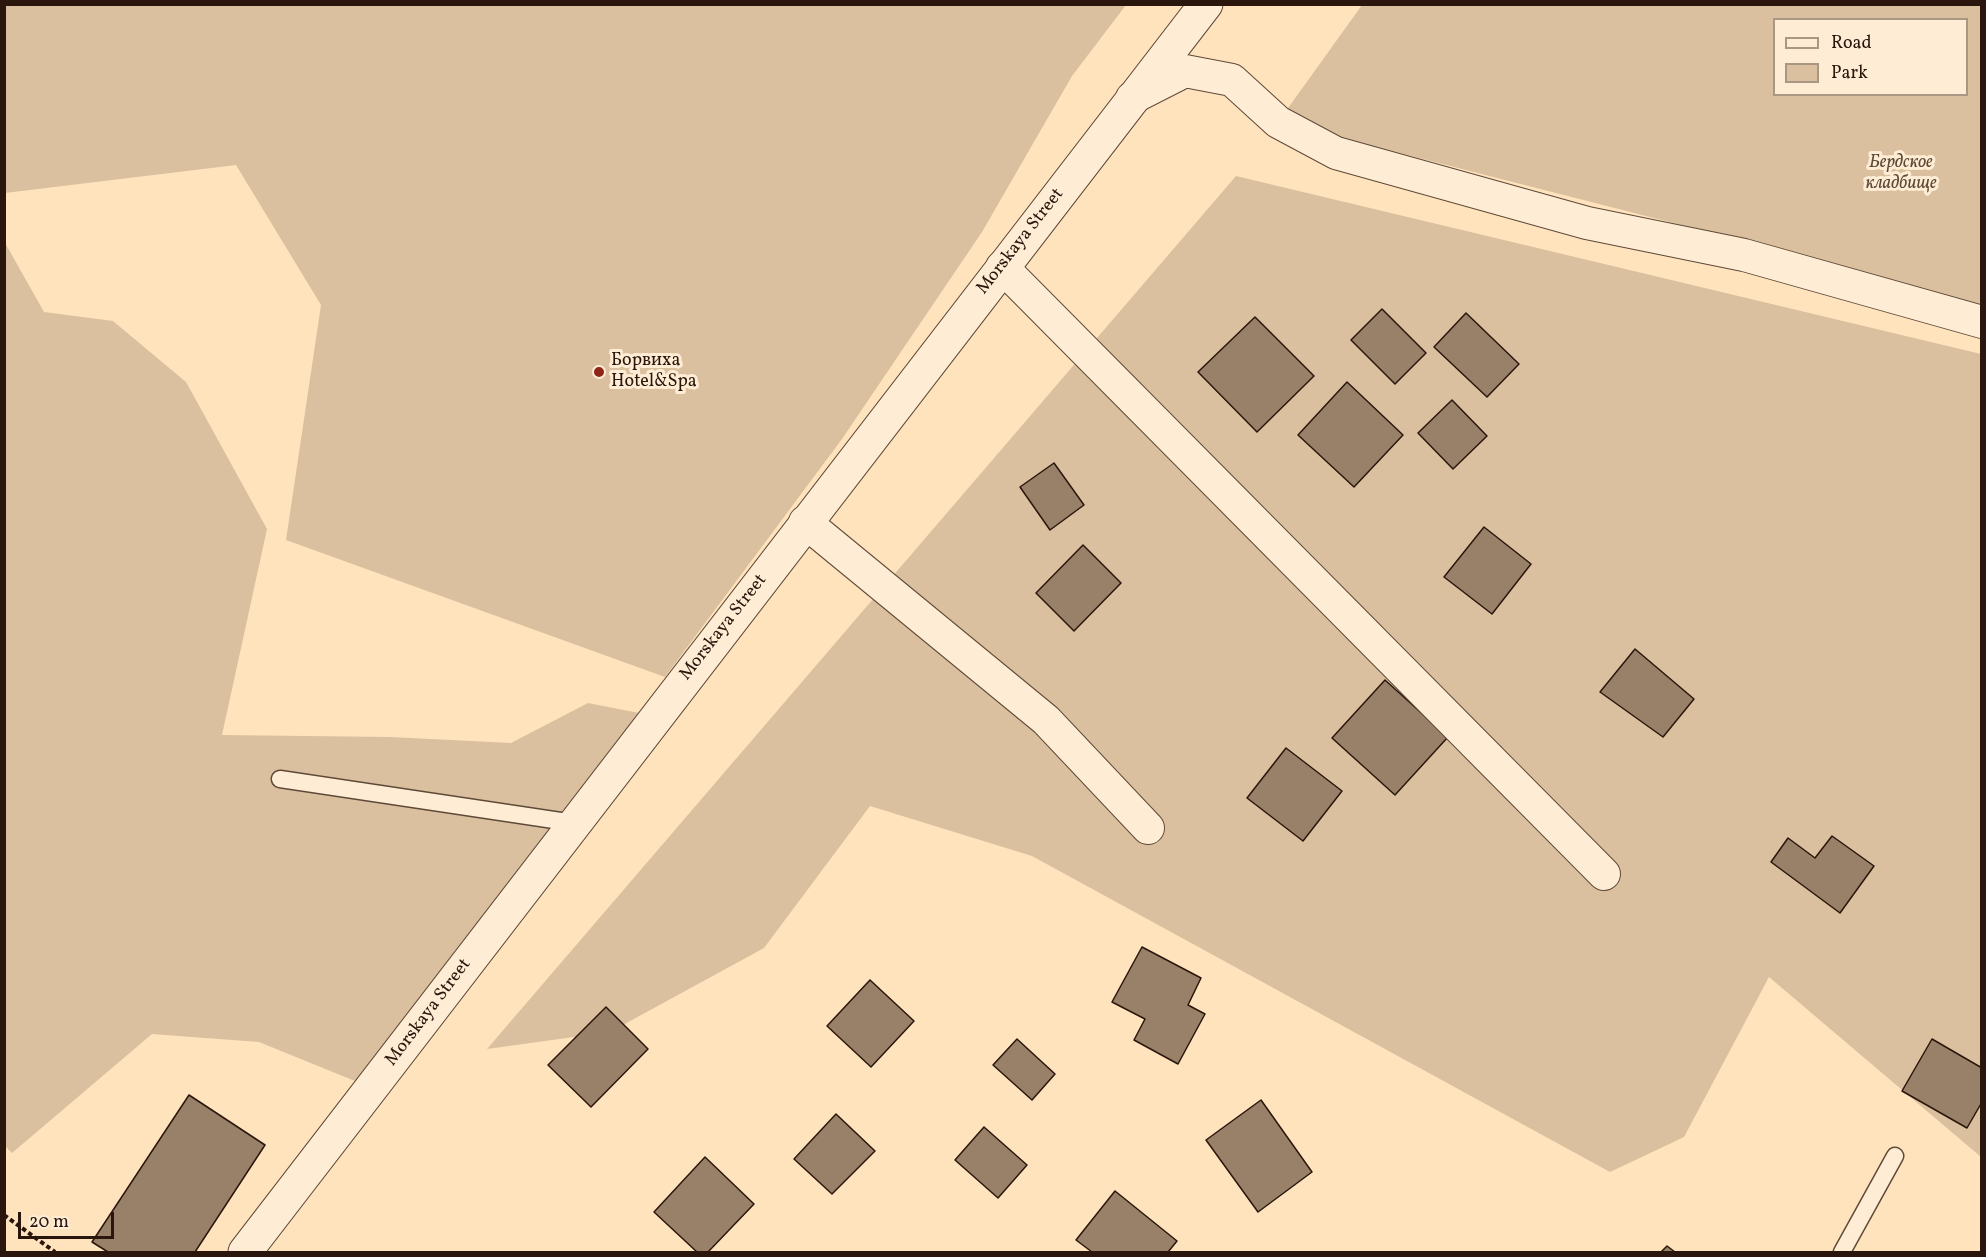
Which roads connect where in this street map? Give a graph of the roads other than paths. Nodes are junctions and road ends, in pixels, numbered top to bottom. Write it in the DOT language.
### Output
graph roads {
  1 [pos="1206,4"];
  2 [pos="1131,99"];
  3 [pos="1002,267"];
  4 [pos="1982,322"];
  5 [pos="805,522"];
  6 [pos="280,779"];
  7 [pos="574,824"];
  8 [pos="1148,828"];
  9 [pos="1604,874"];
  10 [pos="1895,1155"];
  11 [pos="245,1252"];
  12 [pos="1842,1252"];
  1 -- 2 [label="street, Morskaya Street"];
  2 -- 3 [label="street, Morskaya Street"];
  2 -- 4 [label="street"];
  3 -- 5 [label="street, Morskaya Street"];
  3 -- 9 [label="street"];
  5 -- 7 [label="street, Morskaya Street"];
  5 -- 8 [label="street"];
  6 -- 7 [label="lane"];
  7 -- 11 [label="street, Morskaya Street"];
  10 -- 12 [label="lane"];
}
